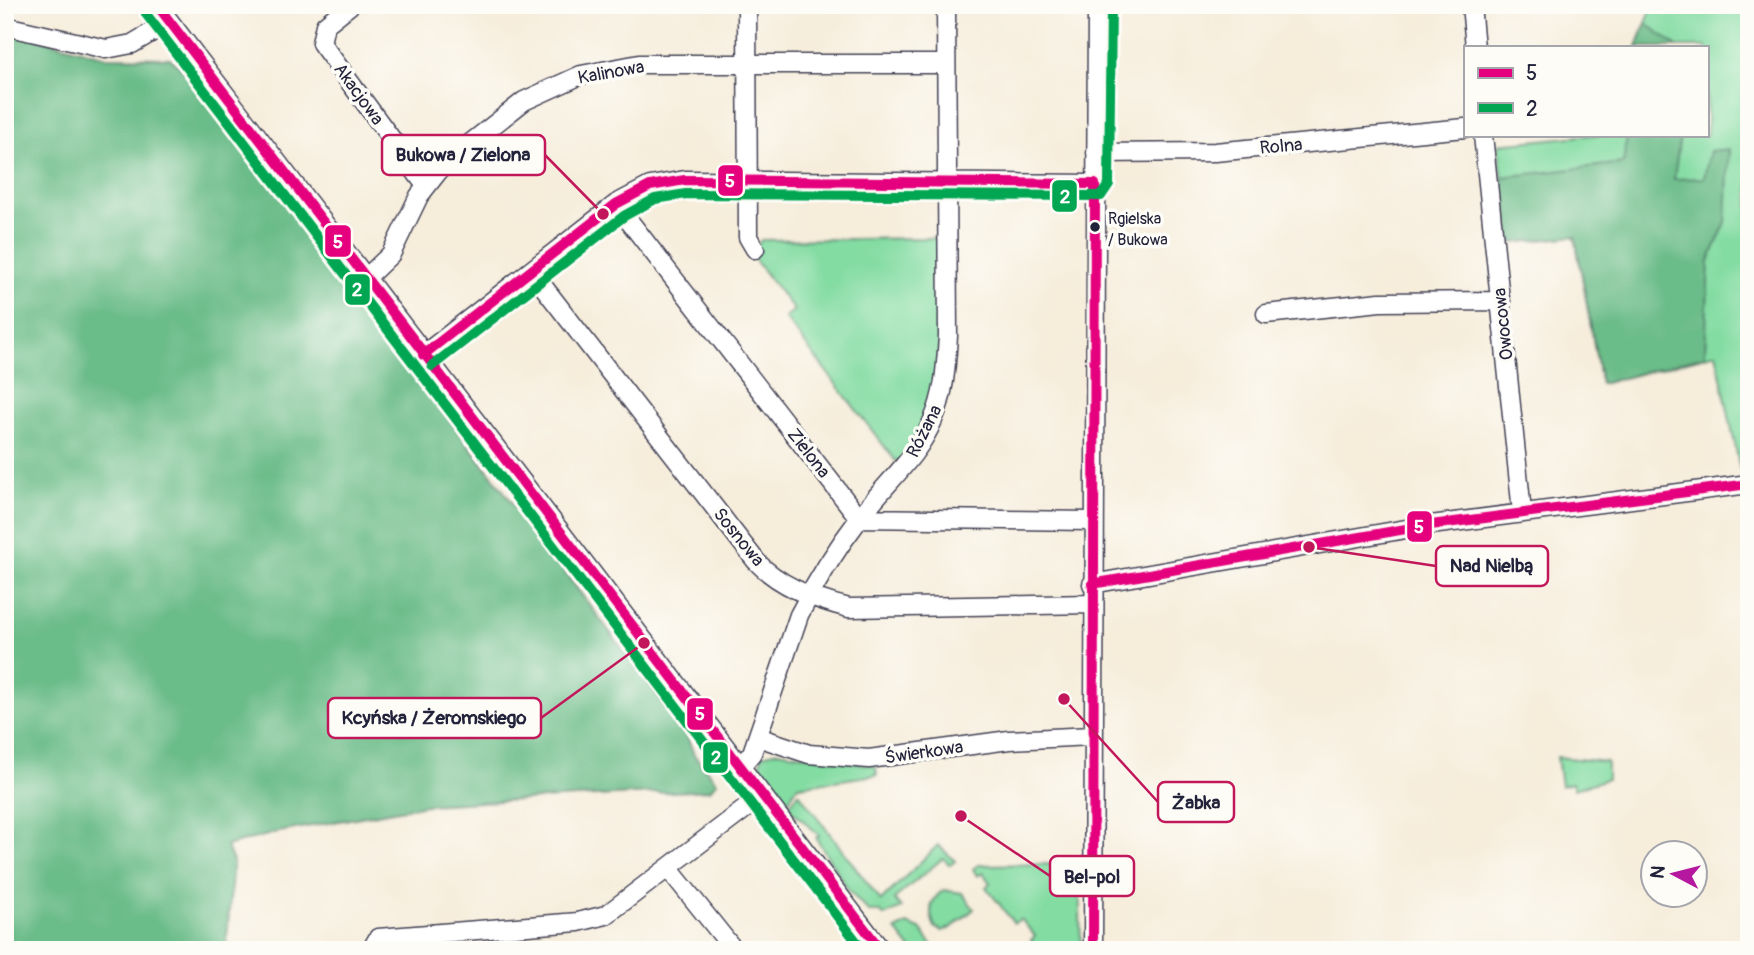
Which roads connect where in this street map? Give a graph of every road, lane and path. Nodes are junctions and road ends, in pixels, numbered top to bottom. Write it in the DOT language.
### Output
graph roads {
  1 [pos="158,5"];
  2 [pos="350,5"];
  3 [pos="747,5"];
  4 [pos="946,5"];
  5 [pos="1097,5"];
  6 [pos="1471,5"];
  7 [pos="169,22"];
  8 [pos="5,26"];
  9 [pos="1475,46"];
  10 [pos="747,64"];
  11 [pos="946,64"];
  12 [pos="1464,128"];
  13 [pos="1483,136"];
  14 [pos="1096,153"];
  15 [pos="747,180"];
  16 [pos="947,181"];
  17 [pos="1095,184"];
  18 [pos="426,186"];
  19 [pos="616,204"];
  20 [pos="755,249"];
  21 [pos="532,272"];
  22 [pos="365,279"];
  23 [pos="1500,301"];
  24 [pos="1266,314"];
  25 [pos="423,355"];
  26 [pos="1749,484"];
  27 [pos="1522,512"];
  28 [pos="859,518"];
  29 [pos="1093,521"];
  30 [pos="1092,584"];
  31 [pos="809,595"];
  32 [pos="1092,604"];
  33 [pos="1092,736"];
  34 [pos="758,737"];
  35 [pos="740,768"];
  36 [pos="762,796"];
  37 [pos="669,869"];
  38 [pos="375,944"];
  39 [pos="734,950"];
  40 [pos="881,950"];
  41 [pos="1093,950"];
  1 -- 7 [label="street"];
  2 -- 18 [label="street, Akacjowa"];
  3 -- 10 [label="street"];
  4 -- 11 [label="street, Różana"];
  5 -- 14 [label="street"];
  6 -- 9 [label="street"];
  7 -- 8 [label="street"];
  7 -- 22 [label="street"];
  10 -- 11 [label="street, Kalinowa"];
  10 -- 15 [label="street"];
  10 -- 18 [label="street, Kalinowa"];
  11 -- 16 [label="street, Różana"];
  12 -- 14 [label="street, Rolna"];
  13 -- 23 [label="street, Owocowa"];
  14 -- 17 [label="street"];
  15 -- 16 [label="street"];
  15 -- 19 [label="street"];
  15 -- 20 [label="street"];
  16 -- 17 [label="street"];
  16 -- 28 [label="street, Różana"];
  17 -- 29 [label="street"];
  18 -- 22 [label="street, Kalinowa"];
  19 -- 21 [label="street"];
  19 -- 28 [label="street, Zielona"];
  21 -- 25 [label="street"];
  21 -- 31 [label="street, Sosnowa"];
  22 -- 25 [label="street"];
  23 -- 24 [label="street"];
  23 -- 27 [label="street, Owocowa"];
  25 -- 35 [label="street"];
  26 -- 27 [label="street"];
  27 -- 30 [label="street"];
  28 -- 29 [label="street"];
  28 -- 31 [label="street, Różana"];
  29 -- 30 [label="street"];
  30 -- 32 [label="street"];
  31 -- 32 [label="street, Sosnowa"];
  31 -- 34 [label="street, Różana"];
  32 -- 33 [label="street"];
  33 -- 34 [label="street, Świerkowa"];
  33 -- 41 [label="street"];
  34 -- 35 [label="street, Różana"];
  35 -- 36 [label="street"];
  36 -- 37 [label="street"];
  36 -- 40 [label="street"];
  37 -- 38 [label="street"];
  37 -- 39 [label="street"];
}
